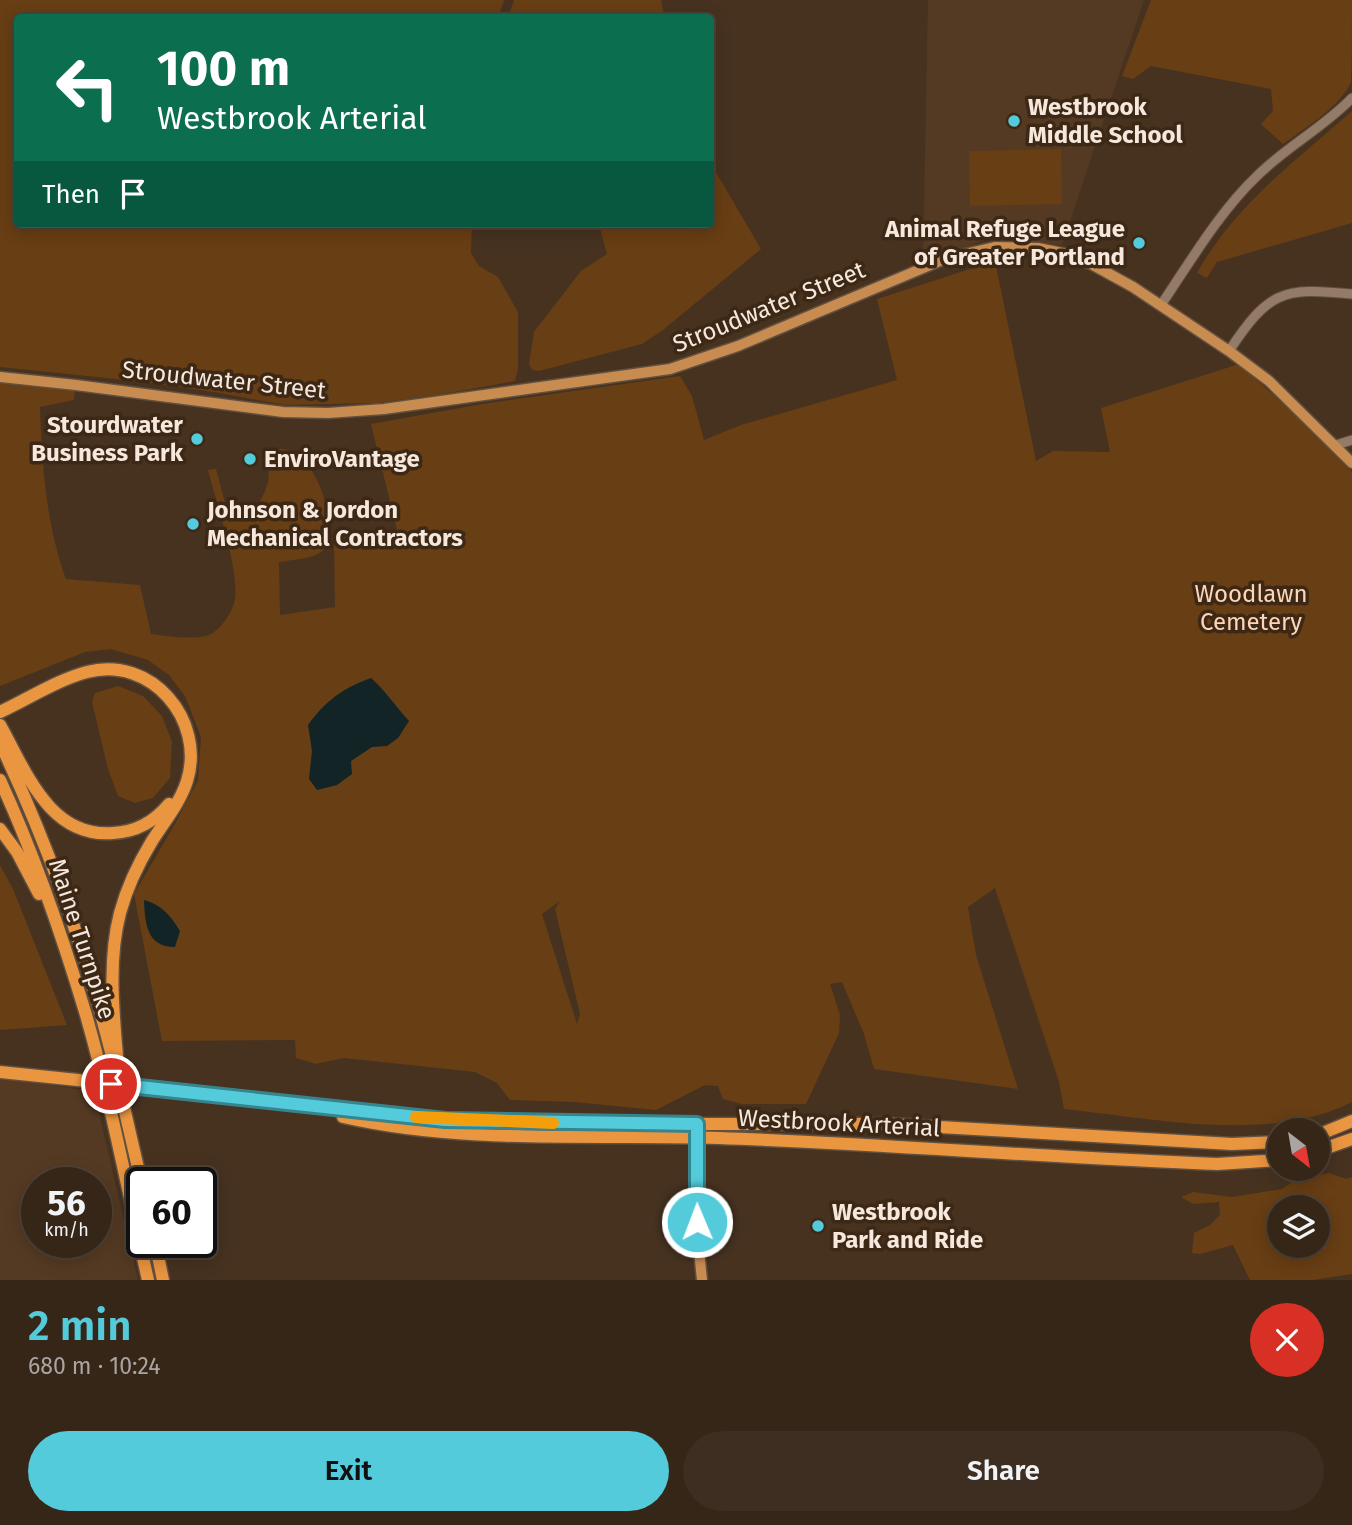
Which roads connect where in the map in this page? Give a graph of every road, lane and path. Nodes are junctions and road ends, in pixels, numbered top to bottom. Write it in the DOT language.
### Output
graph roads {
  1 [pos="1352,98"];
  2 [pos="1352,294"];
  3 [pos="1161,305"];
  4 [pos="1229,351"];
  5 [pos="0,377"];
  6 [pos="1352,440"];
  7 [pos="1336,446"];
  8 [pos="1352,463"];
  9 [pos="41,695"];
  10 [pos="0,712"];
  11 [pos="0,718"];
  12 [pos="0,725"];
  13 [pos="0,743"];
  14 [pos="0,780"];
  15 [pos="0,829"];
  16 [pos="77,989"];
  17 [pos="115,1068"];
  18 [pos="0,1072"];
  19 [pos="316,1107"];
  20 [pos="1352,1121"];
  21 [pos="697,1124"];
  22 [pos="1330,1130"];
  23 [pos="697,1138"];
  24 [pos="1352,1139"];
  25 [pos="1267,1142"];
  26 [pos="1330,1147"];
  27 [pos="1267,1161"];
  28 [pos="138,1167"];
  29 [pos="158,1258"];
  30 [pos="148,1280"];
  31 [pos="163,1280"];
  32 [pos="702,1280"];
  1 -- 3 [label="street"];
  2 -- 4 [label="street"];
  3 -- 4 [label="main road, Stroudwater Street"];
  3 -- 5 [label="main road, Stroudwater Street"];
  4 -- 7 [label="main road, Stroudwater Street"];
  6 -- 7 [label="street"];
  7 -- 8 [label="main road, Stroudwater Street"];
  9 -- 10 [label="highway"];
  9 -- 11 [label="highway"];
  9 -- 12 [label="highway"];
  9 -- 17 [label="highway"];
  13 -- 17 [label="highway, Maine Turnpike"];
  14 -- 16 [label="highway, Maine Turnpike"];
  15 -- 16 [label="highway"];
  16 -- 30 [label="highway, Maine Turnpike"];
  17 -- 28 [label="highway, Maine Turnpike"];
  18 -- 19 [label="highway, Westbrook Arterial, bridge"];
  19 -- 21 [label="highway, Westbrook Arterial"];
  19 -- 23 [label="highway, Westbrook Arterial"];
  20 -- 22 [label="highway"];
  21 -- 23 [label="main road"];
  21 -- 25 [label="highway, Westbrook Arterial"];
  23 -- 27 [label="highway, Westbrook Arterial"];
  23 -- 32 [label="main road"];
  24 -- 26 [label="highway"];
  29 -- 31 [label="highway"];
}
